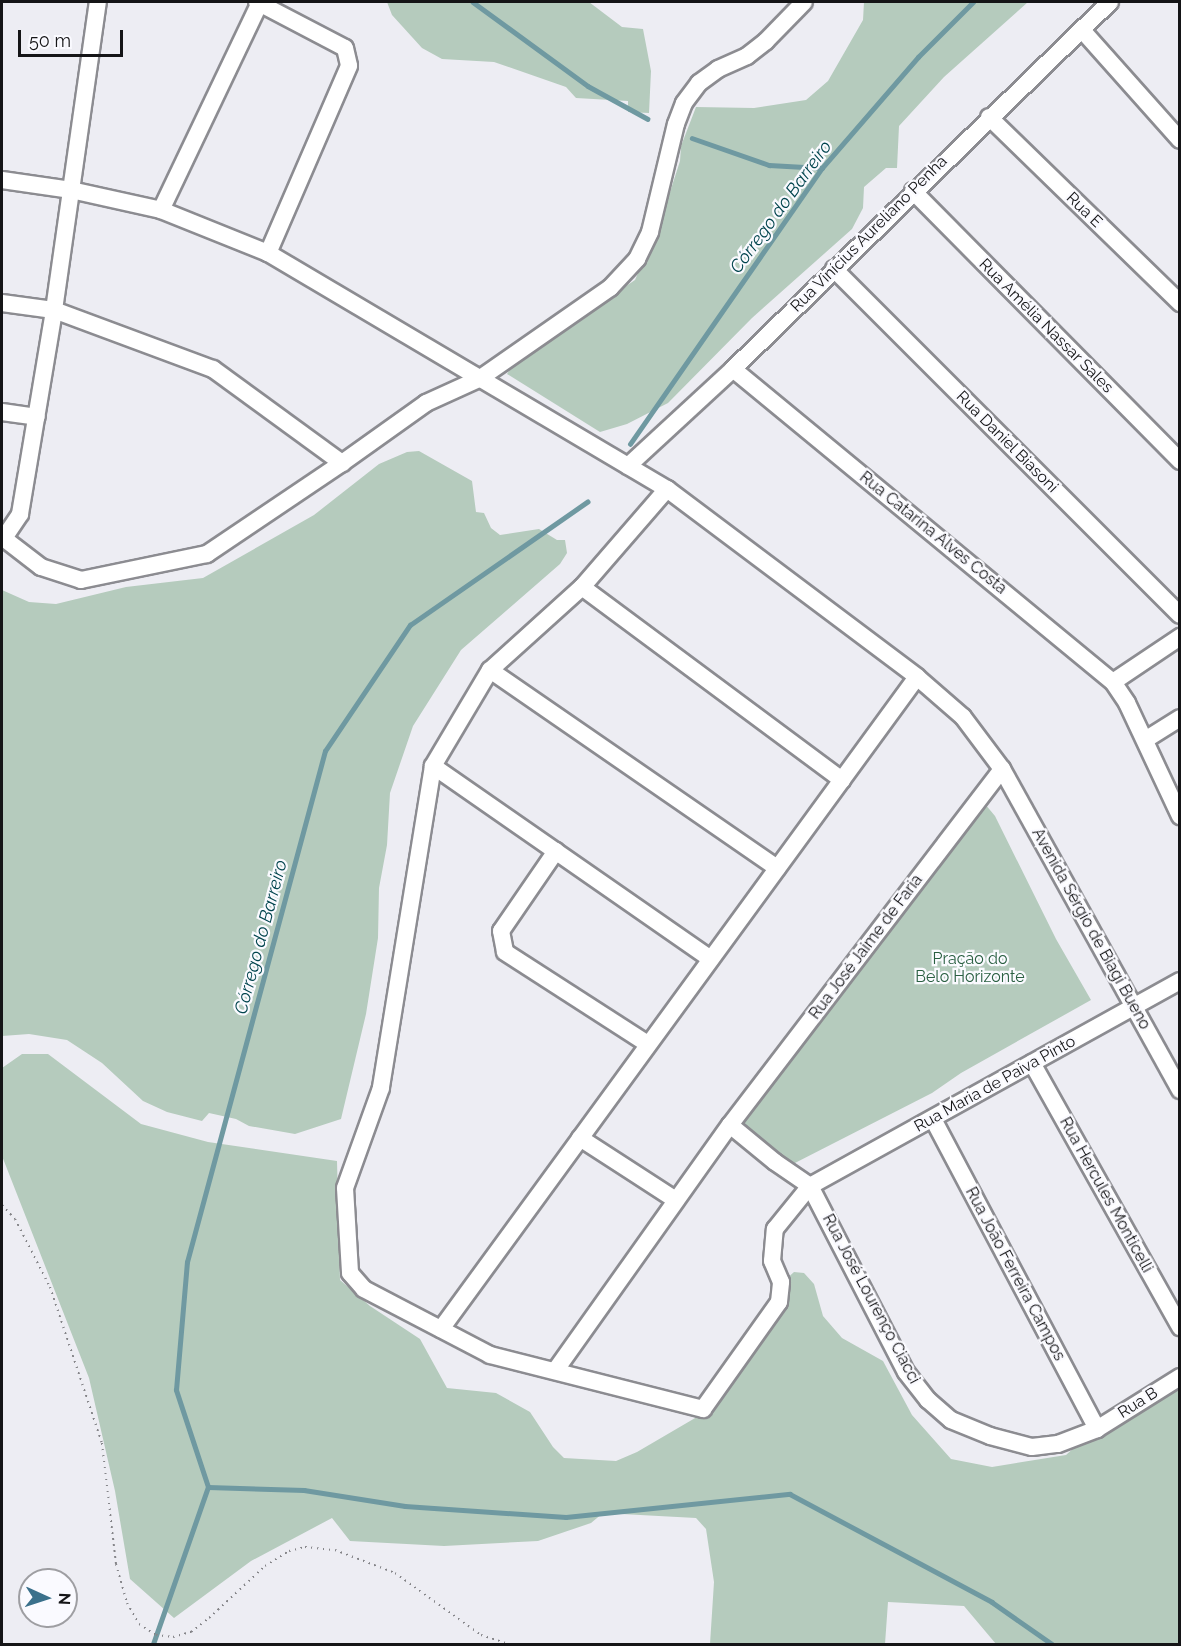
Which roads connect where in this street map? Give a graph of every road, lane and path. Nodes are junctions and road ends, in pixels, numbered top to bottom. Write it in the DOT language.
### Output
graph roads {
  1 [pos="98,2"];
  2 [pos="258,2"];
  3 [pos="804,2"];
  4 [pos="1110,2"];
  5 [pos="1082,30"];
  6 [pos="989,117"];
  7 [pos="1179,140"];
  8 [pos="2,180"];
  9 [pos="71,190"];
  10 [pos="913,191"];
  11 [pos="161,210"];
  12 [pos="268,253"];
  13 [pos="834,269"];
  14 [pos="2,303"];
  15 [pos="1179,303"];
  16 [pos="54,310"];
  17 [pos="733,369"];
  18 [pos="478,379"];
  19 [pos="2,412"];
  20 [pos="37,417"];
  21 [pos="1179,461"];
  22 [pos="342,463"];
  23 [pos="628,466"];
  24 [pos="667,489"];
  25 [pos="3,538"];
  26 [pos="582,587"];
  27 [pos="1179,615"];
  28 [pos="1179,637"];
  29 [pos="490,670"];
  30 [pos="917,677"];
  31 [pos="1113,682"];
  32 [pos="1179,718"];
  33 [pos="1145,740"];
  34 [pos="433,766"];
  35 [pos="1002,769"];
  36 [pos="842,780"];
  37 [pos="1179,816"];
  38 [pos="556,851"];
  39 [pos="777,868"];
  40 [pos="711,959"];
  41 [pos="1179,981"];
  42 [pos="1133,1005"];
  43 [pos="648,1044"];
  44 [pos="1032,1063"];
  45 [pos="1179,1090"];
  46 [pos="933,1119"];
  47 [pos="730,1125"];
  48 [pos="580,1138"];
  49 [pos="810,1186"];
  50 [pos="676,1200"];
  51 [pos="2,1205"];
  52 [pos="1179,1327"];
  53 [pos="441,1329"];
  54 [pos="555,1371"];
  55 [pos="1179,1377"];
  56 [pos="1097,1429"];
  57 [pos="508,1644"];
  1 -- 9 [label="street"];
  2 -- 11 [label="street"];
  2 -- 12 [label="street"];
  3 -- 18 [label="street"];
  4 -- 5 [label="street, Rua Vinícius Aureliano Penha"];
  5 -- 6 [label="street, Rua Vinícius Aureliano Penha"];
  5 -- 7 [label="street"];
  6 -- 10 [label="street, Rua Vinícius Aureliano Penha"];
  6 -- 15 [label="street, Rua E"];
  8 -- 9 [label="street, Avenida Sérgio de Biagi Bueno"];
  9 -- 11 [label="street, Avenida Sérgio de Biagi Bueno"];
  9 -- 16 [label="street"];
  10 -- 13 [label="street, Rua Vinícius Aureliano Penha"];
  10 -- 21 [label="street, Rua Amélia Nassar Sales"];
  11 -- 12 [label="street, Avenida Sérgio de Biagi Bueno"];
  12 -- 18 [label="street, Avenida Sérgio de Biagi Bueno"];
  13 -- 17 [label="street, Rua Vinícius Aureliano Penha"];
  13 -- 27 [label="street, Rua Daniel Biasoni"];
  14 -- 16 [label="street"];
  16 -- 20 [label="street"];
  16 -- 22 [label="street"];
  17 -- 23 [label="street, Rua Vinícius Aureliano Penha"];
  17 -- 31 [label="street, Rua Catarina Alves Costa"];
  18 -- 22 [label="street"];
  18 -- 23 [label="street, Avenida Sérgio de Biagi Bueno"];
  19 -- 20 [label="street"];
  20 -- 25 [label="street"];
  22 -- 25 [label="street"];
  23 -- 24 [label="street, Avenida Sérgio de Biagi Bueno"];
  24 -- 26 [label="street"];
  24 -- 30 [label="street, Avenida Sérgio de Biagi Bueno"];
  26 -- 29 [label="street"];
  26 -- 36 [label="street"];
  28 -- 31 [label="street"];
  29 -- 34 [label="street"];
  29 -- 39 [label="street"];
  30 -- 35 [label="street, Avenida Sérgio de Biagi Bueno"];
  30 -- 36 [label="street"];
  31 -- 33 [label="street, Rua Catarina Alves Costa"];
  32 -- 33 [label="street"];
  33 -- 37 [label="street, Rua Catarina Alves Costa"];
  34 -- 38 [label="street"];
  34 -- 53 [label="street"];
  35 -- 42 [label="street, Avenida Sérgio de Biagi Bueno"];
  35 -- 47 [label="street, Rua José Jaime de Faria"];
  36 -- 39 [label="street"];
  38 -- 40 [label="street"];
  38 -- 43 [label="street"];
  39 -- 40 [label="street"];
  40 -- 43 [label="street"];
  41 -- 42 [label="street, Rua Maria de Paiva Pinto"];
  42 -- 44 [label="street, Rua Maria de Paiva Pinto"];
  42 -- 45 [label="street, Avenida Sérgio de Biagi Bueno"];
  43 -- 48 [label="street"];
  44 -- 46 [label="street, Rua Maria de Paiva Pinto"];
  44 -- 52 [label="street, Rua Hercules Monticelli"];
  46 -- 49 [label="street, Rua Maria de Paiva Pinto"];
  46 -- 56 [label="street, Rua João Ferreira Campos"];
  47 -- 49 [label="street, Rua José Lourenço Ciacci"];
  47 -- 50 [label="street, Rua José Jaime de Faria"];
  48 -- 50 [label="street"];
  48 -- 53 [label="street"];
  49 -- 54 [label="street"];
  49 -- 56 [label="street, Rua José Lourenço Ciacci"];
  50 -- 54 [label="street, Rua José Jaime de Faria"];
  51 -- 57 [label="path"];
  53 -- 54 [label="street"];
  55 -- 56 [label="street, Rua B"];
}
